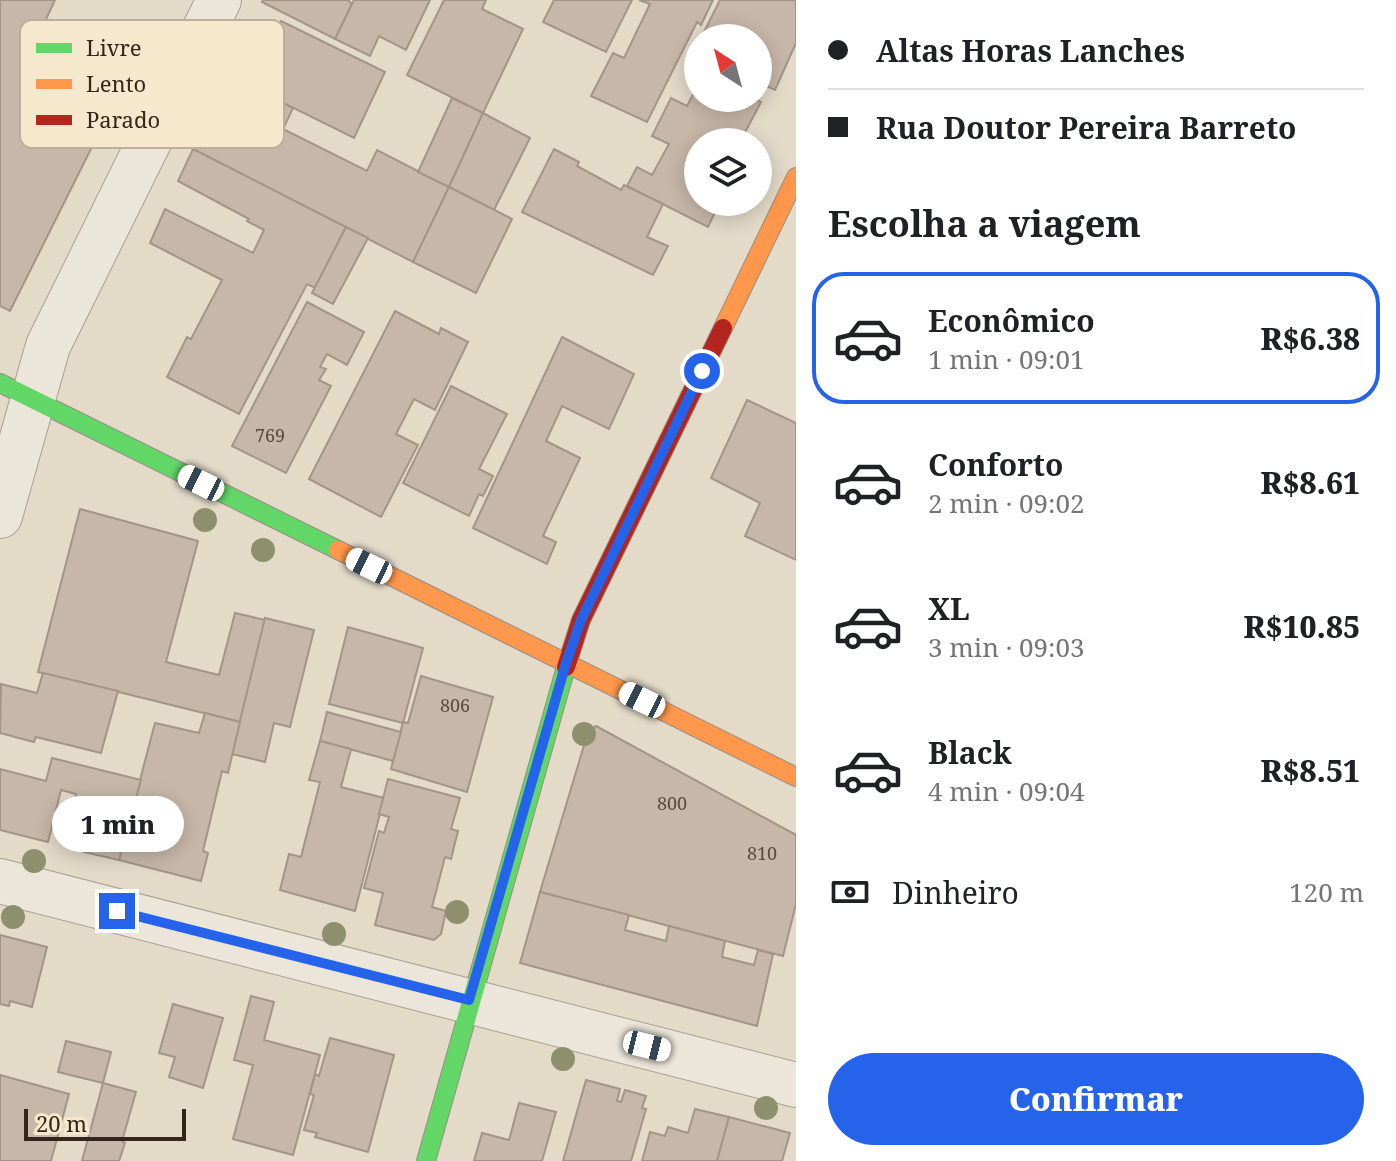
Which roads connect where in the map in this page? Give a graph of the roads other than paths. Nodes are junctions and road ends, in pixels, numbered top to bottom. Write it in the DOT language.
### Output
graph roads {
  1 [pos="219,0"];
  2 [pos="209,20"];
  3 [pos="146,148"];
  4 [pos="796,177"];
  5 [pos="16,391"];
  6 [pos="0,516"];
  7 [pos="566,663"];
  8 [pos="796,777"];
  9 [pos="0,881"];
  10 [pos="469,1000"];
  11 [pos="796,1085"];
  12 [pos="426,1161"];
  1 -- 2 [label="street"];
  3 -- 5 [label="street"];
  4 -- 7 [label="street"];
  5 -- 6 [label="street"];
  5 -- 7 [label="street"];
  7 -- 8 [label="street"];
  7 -- 10 [label="street"];
  9 -- 10 [label="street"];
  10 -- 11 [label="street"];
  10 -- 12 [label="street"];
}
